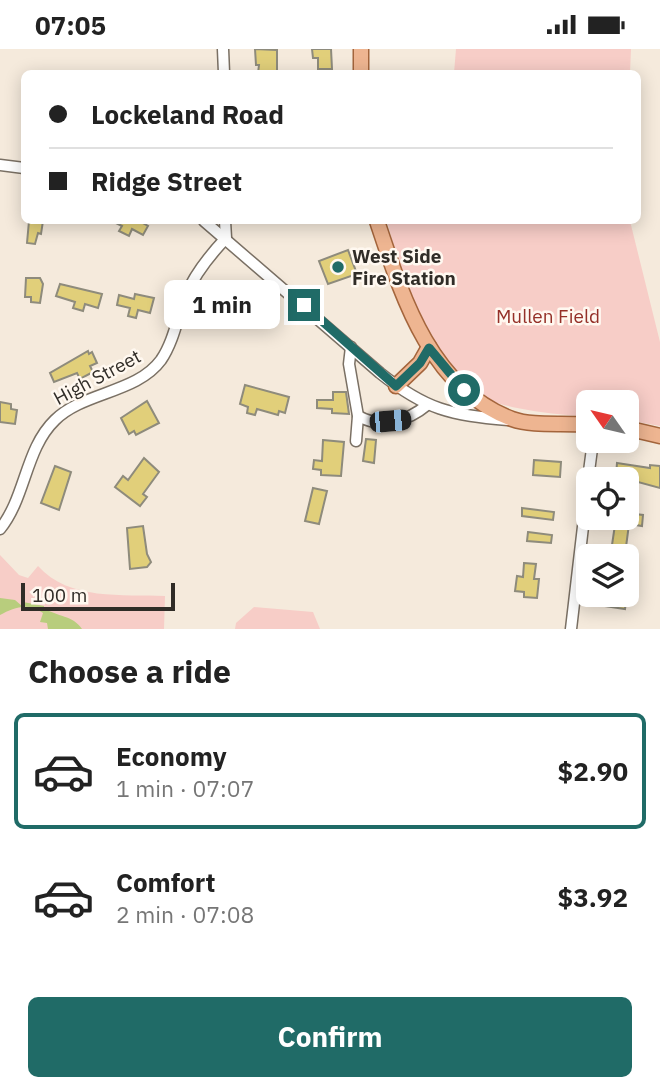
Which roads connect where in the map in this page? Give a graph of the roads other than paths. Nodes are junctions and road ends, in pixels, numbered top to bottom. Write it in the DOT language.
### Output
graph roads {
  1 [pos="223,49"];
  2 [pos="361,49"];
  3 [pos="224,70"];
  4 [pos="361,70"];
  5 [pos="0,165"];
  6 [pos="21,168"];
  7 [pos="208,224"];
  8 [pos="225,224"];
  9 [pos="378,224"];
  10 [pos="226,238"];
  11 [pos="351,347"];
  12 [pos="429,348"];
  13 [pos="396,386"];
  14 [pos="427,405"];
  15 [pos="358,416"];
  16 [pos="514,420"];
  17 [pos="576,424"];
  18 [pos="639,431"];
  19 [pos="660,436"];
  20 [pos="356,441"];
  21 [pos="0,529"];
  22 [pos="582,530"];
  23 [pos="571,629"];
  1 -- 3 [label="street"];
  2 -- 4 [label="main road"];
  5 -- 6 [label="street"];
  7 -- 10 [label="street"];
  8 -- 10 [label="street"];
  9 -- 12 [label="main road"];
  10 -- 11 [label="street"];
  10 -- 21 [label="street, High Street"];
  11 -- 13 [label="street"];
  11 -- 15 [label="street"];
  12 -- 13 [label="main road"];
  12 -- 16 [label="main road"];
  13 -- 14 [label="street"];
  14 -- 15 [label="street"];
  14 -- 16 [label="street"];
  15 -- 20 [label="street"];
  16 -- 17 [label="main road"];
  18 -- 19 [label="main road"];
  22 -- 23 [label="street"];
}
